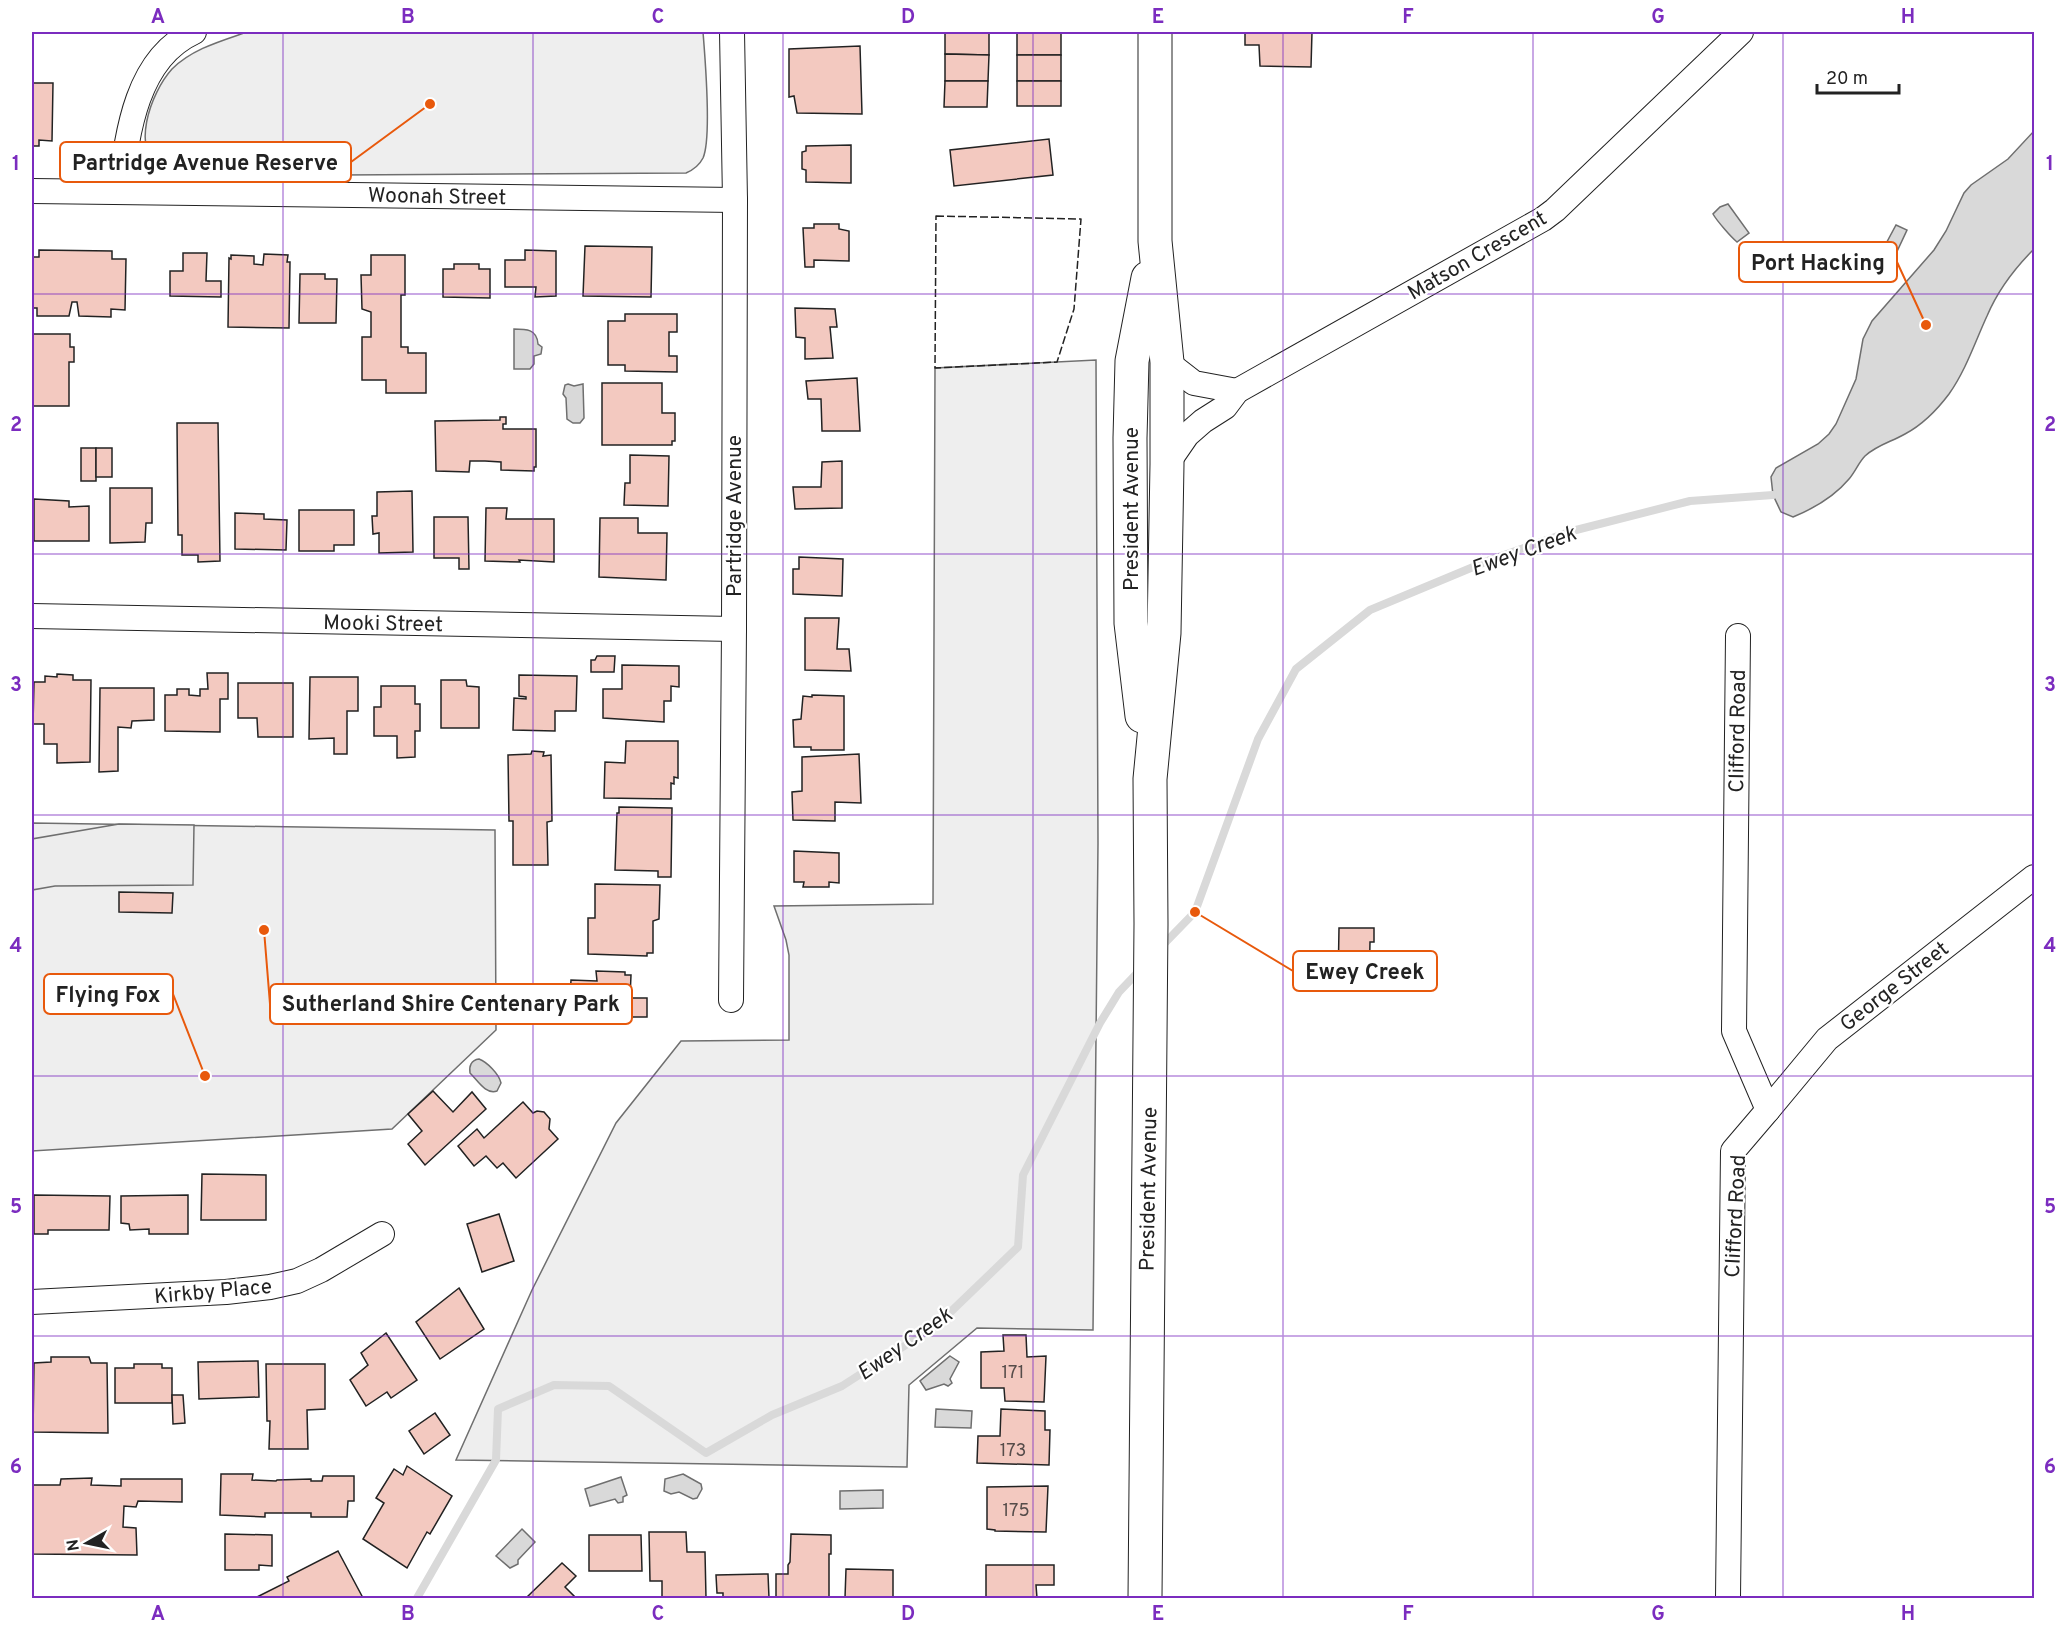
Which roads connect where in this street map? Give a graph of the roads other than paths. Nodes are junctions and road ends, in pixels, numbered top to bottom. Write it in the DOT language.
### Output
graph roads {
  1 [pos="194,32"];
  2 [pos="732,32"];
  3 [pos="1155,32"];
  4 [pos="1741,32"];
  5 [pos="32,191"];
  6 [pos="120,192"];
  7 [pos="735,200"];
  8 [pos="1155,241"];
  9 [pos="1167,362"];
  10 [pos="1237,391"];
  11 [pos="1167,464"];
  12 [pos="32,616"];
  13 [pos="734,629"];
  14 [pos="1738,636"];
  15 [pos="1150,779"];
  16 [pos="2034,877"];
  17 [pos="731,1000"];
  18 [pos="1768,1110"];
  19 [pos="382,1234"];
  20 [pos="32,1302"];
  21 [pos="1145,1599"];
  22 [pos="1728,1599"];
  1 -- 6 [label="street"];
  2 -- 7 [label="street, Partridge Avenue"];
  3 -- 8 [label="main road, President Avenue"];
  4 -- 10 [label="street, Matson Crescent"];
  5 -- 6 [label="street, Woonah Street"];
  6 -- 7 [label="street, Woonah Street"];
  7 -- 13 [label="street, Partridge Avenue"];
  8 -- 9 [label="main road, President Avenue"];
  8 -- 15 [label="main road, President Avenue"];
  9 -- 10 [label="street"];
  9 -- 11 [label="main road, President Avenue"];
  10 -- 11 [label="street, Matson Crescent"];
  11 -- 15 [label="main road, President Avenue"];
  12 -- 13 [label="street, Mooki Street"];
  13 -- 17 [label="street, Partridge Avenue"];
  14 -- 18 [label="street, Clifford Road"];
  15 -- 21 [label="main road, President Avenue"];
  16 -- 18 [label="street, George Street"];
  18 -- 22 [label="street, Clifford Road"];
  19 -- 20 [label="street, Kirkby Place"];
}
